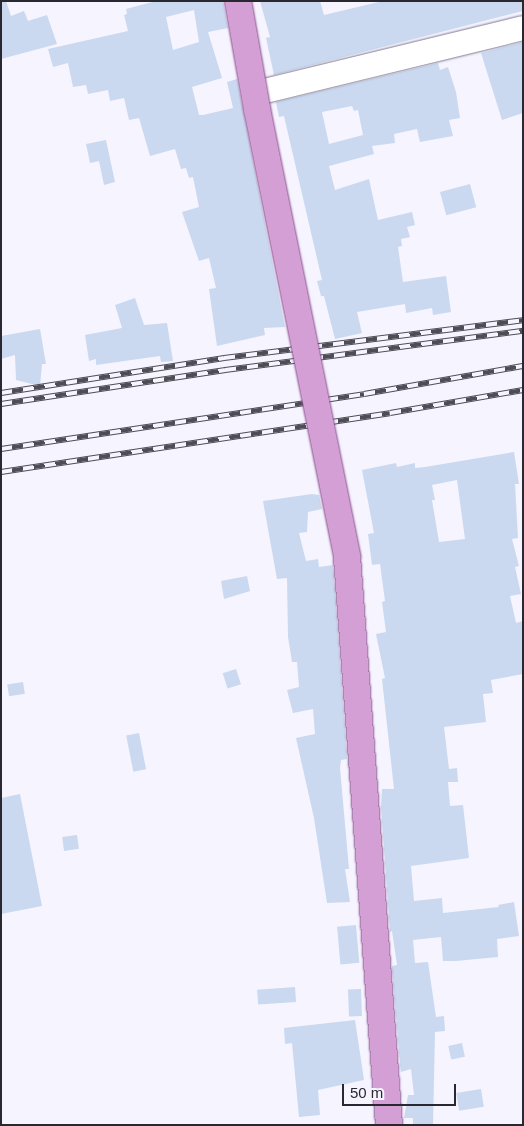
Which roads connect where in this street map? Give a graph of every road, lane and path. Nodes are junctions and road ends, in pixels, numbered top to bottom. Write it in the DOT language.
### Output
graph roads {
  1 [pos="238,1"];
  2 [pos="523,28"];
  3 [pos="269,90"];
  4 [pos="390,1125"];
  1 -- 4 [label="main road, bridge"];
  2 -- 3 [label="street"];
}
